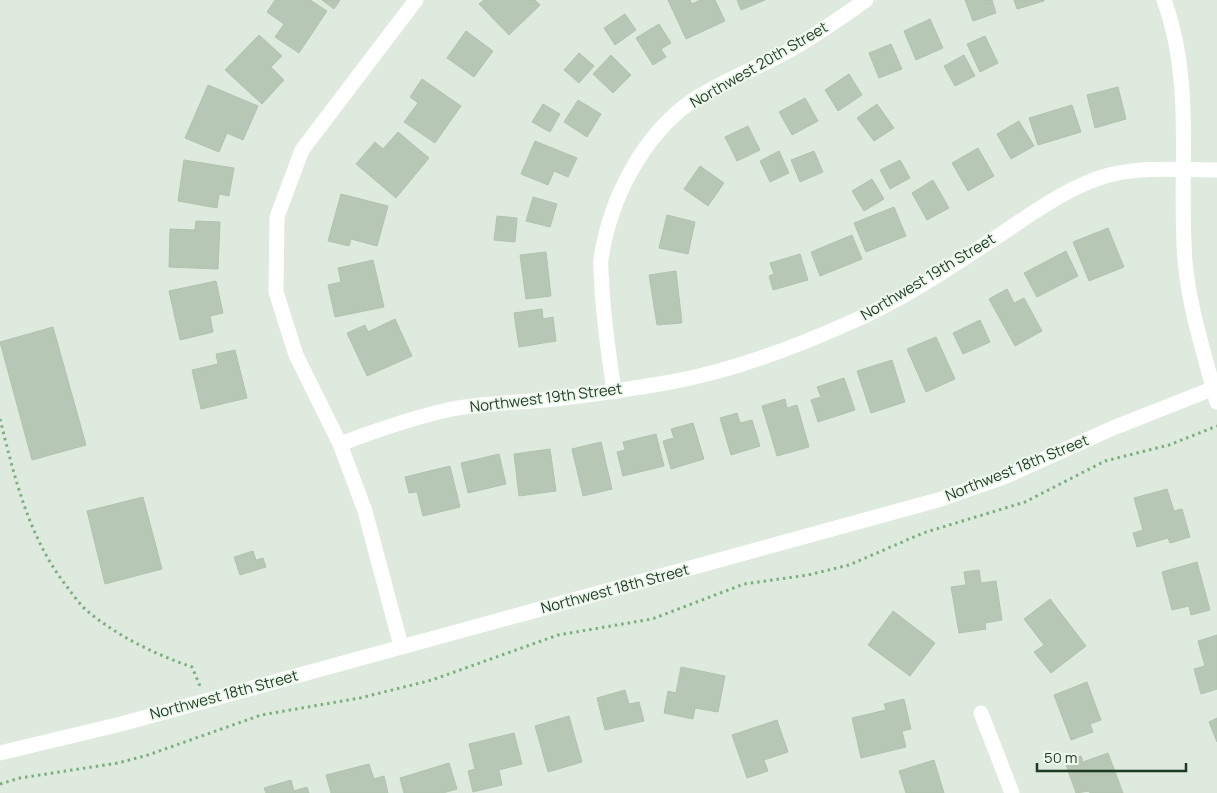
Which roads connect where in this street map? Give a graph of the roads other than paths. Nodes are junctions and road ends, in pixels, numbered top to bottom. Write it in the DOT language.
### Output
graph roads {
  1 [pos="416,0"];
  2 [pos="866,0"];
  3 [pos="1164,0"];
  4 [pos="1184,170"];
  5 [pos="1217,170"];
  6 [pos="614,391"];
  7 [pos="1216,392"];
  8 [pos="340,444"];
  9 [pos="402,646"];
  10 [pos="981,713"];
  11 [pos="0,753"];
  12 [pos="1012,793"];
  1 -- 8 [label="street"];
  2 -- 6 [label="street, Northwest 20th Street"];
  3 -- 4 [label="street"];
  4 -- 5 [label="street, Northwest 19th Street"];
  4 -- 6 [label="street, Northwest 19th Street"];
  4 -- 7 [label="street"];
  6 -- 8 [label="street, Northwest 19th Street"];
  7 -- 9 [label="street, Northwest 18th Street"];
  8 -- 9 [label="street"];
  9 -- 11 [label="street, Northwest 18th Street"];
  10 -- 12 [label="street"];
}
